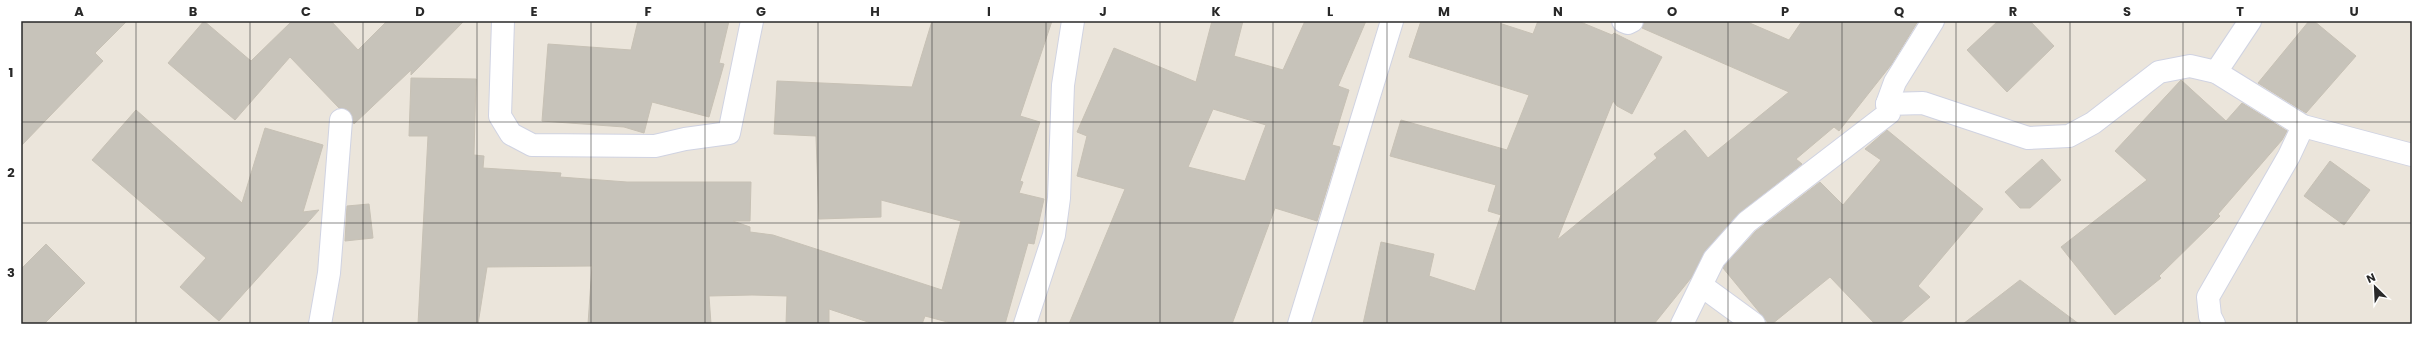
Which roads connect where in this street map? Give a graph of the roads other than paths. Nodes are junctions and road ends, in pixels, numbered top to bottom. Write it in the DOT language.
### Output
graph roads {
  1 [pos="503,21"];
  2 [pos="752,21"];
  3 [pos="1073,21"];
  4 [pos="1392,21"];
  5 [pos="1623,21"];
  6 [pos="1632,21"];
  7 [pos="1933,21"];
  8 [pos="2250,21"];
  9 [pos="2216,72"];
  10 [pos="1887,104"];
  11 [pos="341,120"];
  12 [pos="2303,126"];
  13 [pos="2412,155"];
  14 [pos="1702,286"];
  15 [pos="320,324"];
  16 [pos="1025,324"];
  17 [pos="1299,324"];
  18 [pos="1682,324"];
  19 [pos="1754,324"];
  20 [pos="2214,324"];
  1 -- 2 [label="street"];
  3 -- 16 [label="street"];
  4 -- 17 [label="street"];
  5 -- 6 [label="street"];
  7 -- 10 [label="street"];
  8 -- 9 [label="street"];
  9 -- 10 [label="street"];
  9 -- 12 [label="street"];
  10 -- 14 [label="street"];
  11 -- 15 [label="street"];
  12 -- 13 [label="street"];
  12 -- 20 [label="street"];
  14 -- 18 [label="street"];
  14 -- 19 [label="street"];
}
